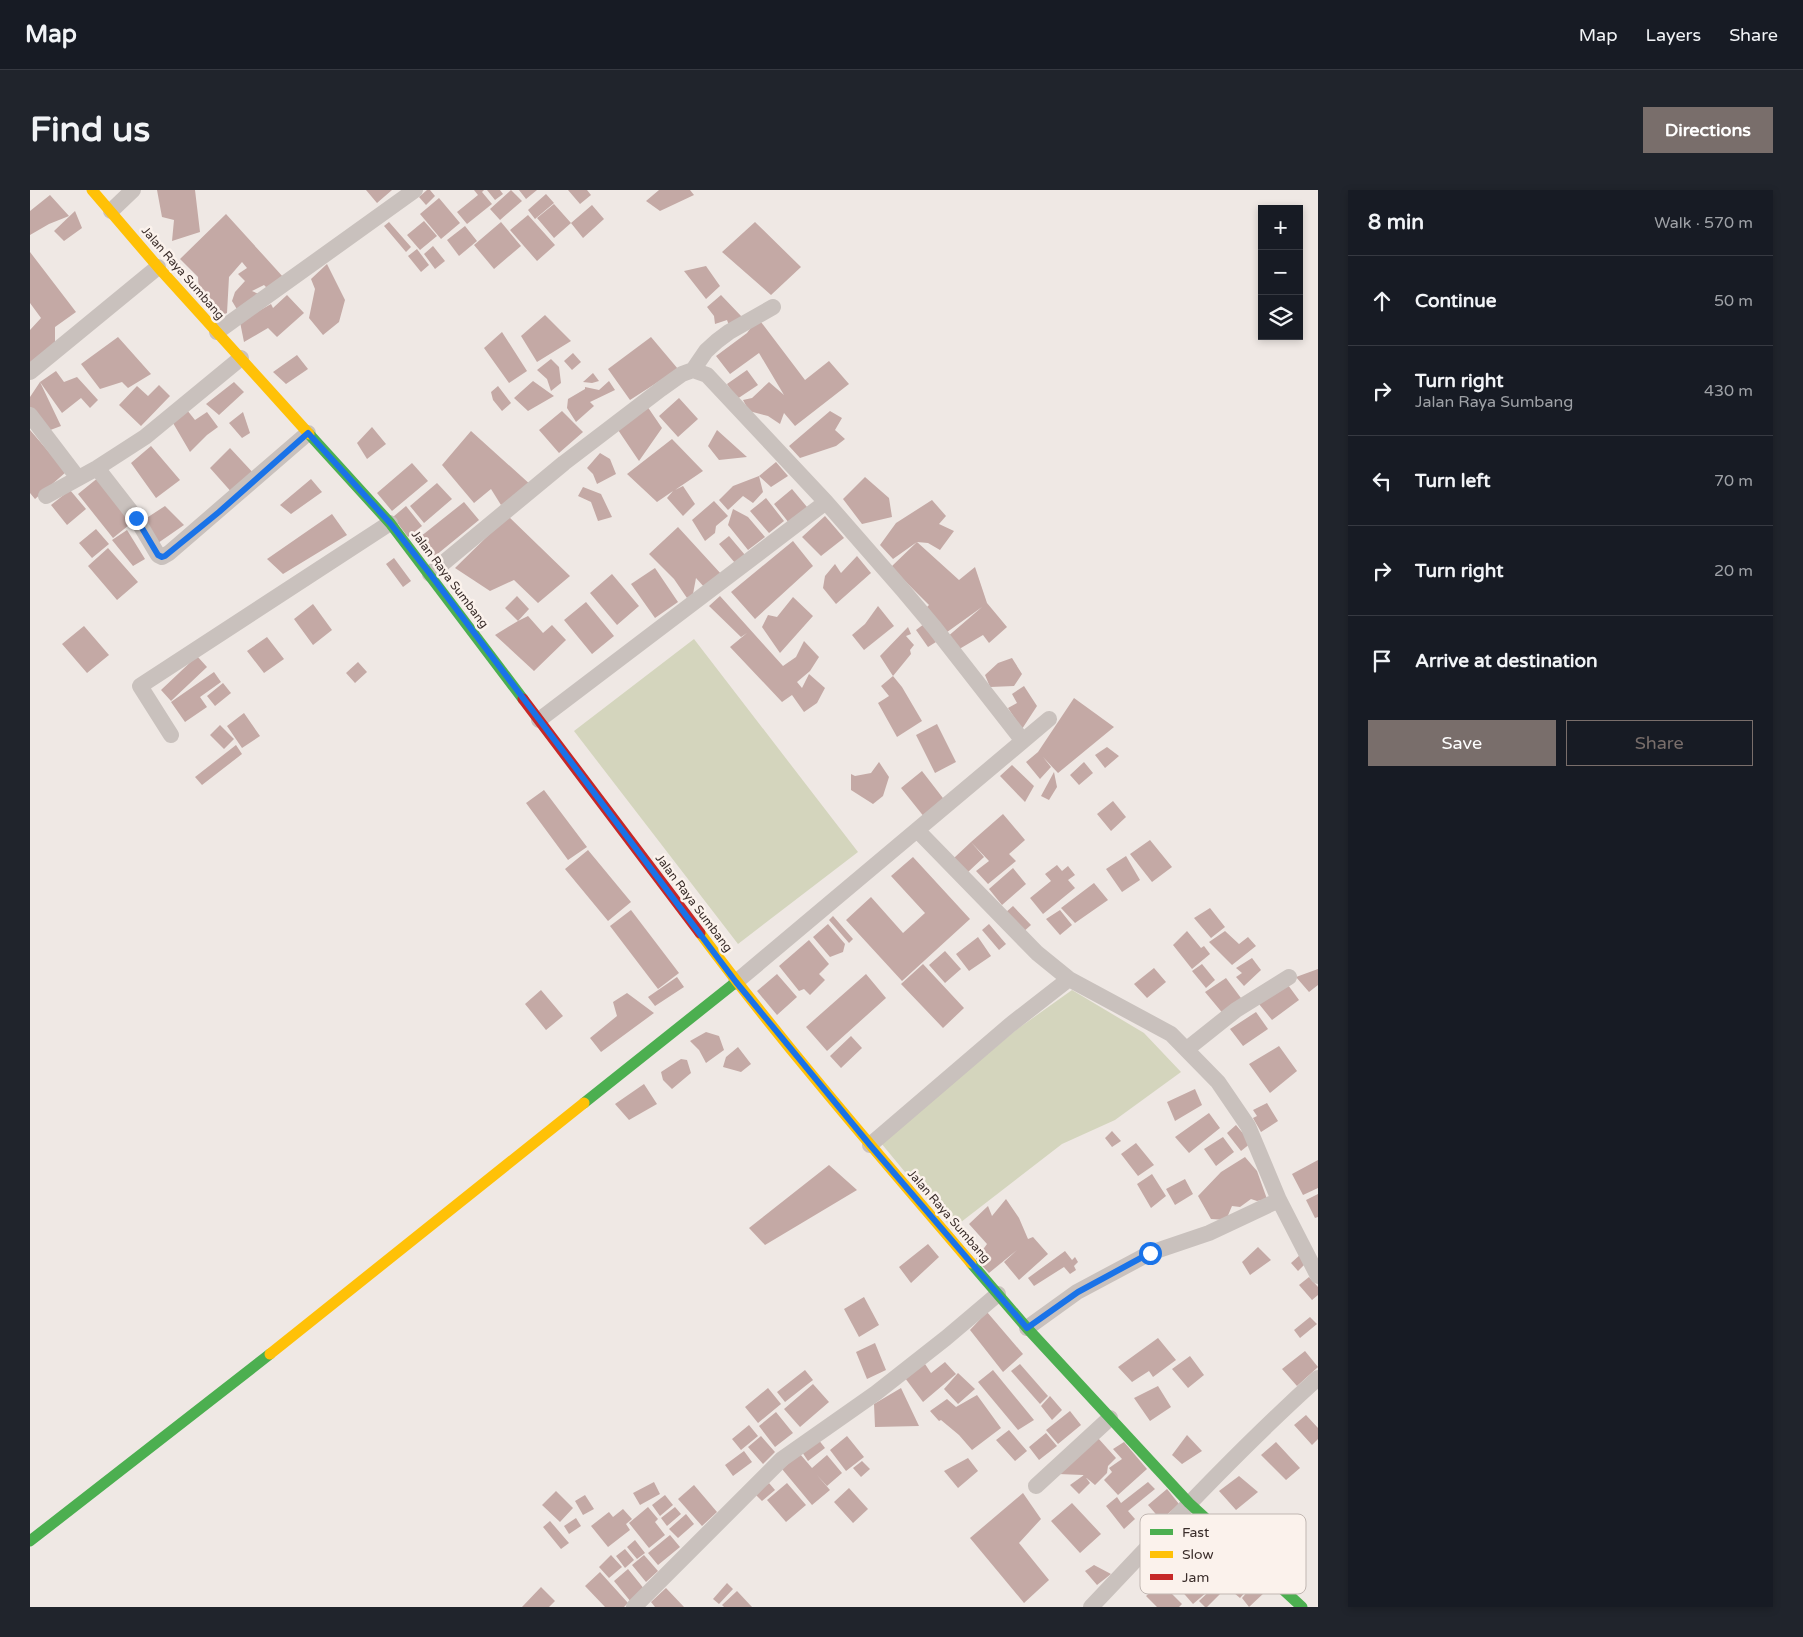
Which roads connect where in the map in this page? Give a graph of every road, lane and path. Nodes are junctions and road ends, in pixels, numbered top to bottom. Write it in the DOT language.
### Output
graph roads {
  1 [pos="92,190"];
  2 [pos="133,190"];
  3 [pos="415,190"];
  4 [pos="111,211"];
  5 [pos="158,267"];
  6 [pos="773,307"];
  7 [pos="217,332"];
  8 [pos="241,358"];
  9 [pos="693,370"];
  10 [pos="30,372"];
  11 [pos="30,415"];
  12 [pos="308,433"];
  13 [pos="97,468"];
  14 [pos="78,478"];
  15 [pos="46,496"];
  16 [pos="826,502"];
  17 [pos="390,523"];
  18 [pos="430,574"];
  19 [pos="1049,719"];
  20 [pos="539,720"];
  21 [pos="171,735"];
  22 [pos="1023,741"];
  23 [pos="917,830"];
  24 [pos="1289,977"];
  25 [pos="1068,979"];
  26 [pos="736,982"];
  27 [pos="1187,1049"];
  28 [pos="870,1145"];
  29 [pos="1279,1200"];
  30 [pos="1318,1276"];
  31 [pos="998,1294"];
  32 [pos="1027,1328"];
  33 [pos="1318,1378"];
  34 [pos="1110,1418"];
  35 [pos="1036,1486"];
  36 [pos="1189,1503"];
  37 [pos="1179,1514"];
  38 [pos="1201,1514"];
  39 [pos="30,1541"];
  40 [pos="1140,1555"];
  41 [pos="1288,1594"];
  42 [pos="634,1607"];
  43 [pos="1091,1607"];
  44 [pos="1302,1607"];
  1 -- 4 [label="street, Jalan Raya Sumbang"];
  2 -- 4 [label="street"];
  3 -- 7 [label="street"];
  4 -- 5 [label="street, Jalan Raya Sumbang"];
  5 -- 7 [label="street, Jalan Raya Sumbang"];
  5 -- 10 [label="street"];
  6 -- 9 [label="street"];
  7 -- 8 [label="street, Jalan Raya Sumbang"];
  8 -- 12 [label="street, Jalan Raya Sumbang"];
  8 -- 13 [label="street"];
  9 -- 16 [label="street"];
  9 -- 18 [label="street"];
  11 -- 14 [label="street"];
  12 -- 13 [label="street"];
  12 -- 17 [label="street, Jalan Raya Sumbang"];
  13 -- 14 [label="street"];
  14 -- 15 [label="street"];
  16 -- 20 [label="street"];
  16 -- 22 [label="street"];
  17 -- 18 [label="street, Jalan Raya Sumbang"];
  17 -- 21 [label="street"];
  18 -- 20 [label="street, Jalan Raya Sumbang"];
  19 -- 22 [label="street"];
  20 -- 26 [label="street, Jalan Raya Sumbang"];
  22 -- 23 [label="street"];
  23 -- 25 [label="street"];
  23 -- 26 [label="street"];
  24 -- 27 [label="street"];
  25 -- 27 [label="street"];
  25 -- 28 [label="street"];
  26 -- 28 [label="street, Jalan Raya Sumbang"];
  26 -- 39 [label="street"];
  27 -- 29 [label="street"];
  28 -- 31 [label="street, Jalan Raya Sumbang"];
  29 -- 30 [label="street"];
  29 -- 32 [label="street"];
  31 -- 32 [label="street, Jalan Raya Sumbang"];
  31 -- 42 [label="street"];
  32 -- 34 [label="street, Jalan Raya Sumbang"];
  33 -- 36 [label="street"];
  34 -- 35 [label="street"];
  34 -- 36 [label="street, Jalan Raya Sumbang"];
  36 -- 37 [label="street"];
  36 -- 38 [label="street, Jalan Raya Sumbang"];
  40 -- 43 [label="street"];
  41 -- 44 [label="street, Jalan Raya Sumbang"];
}
